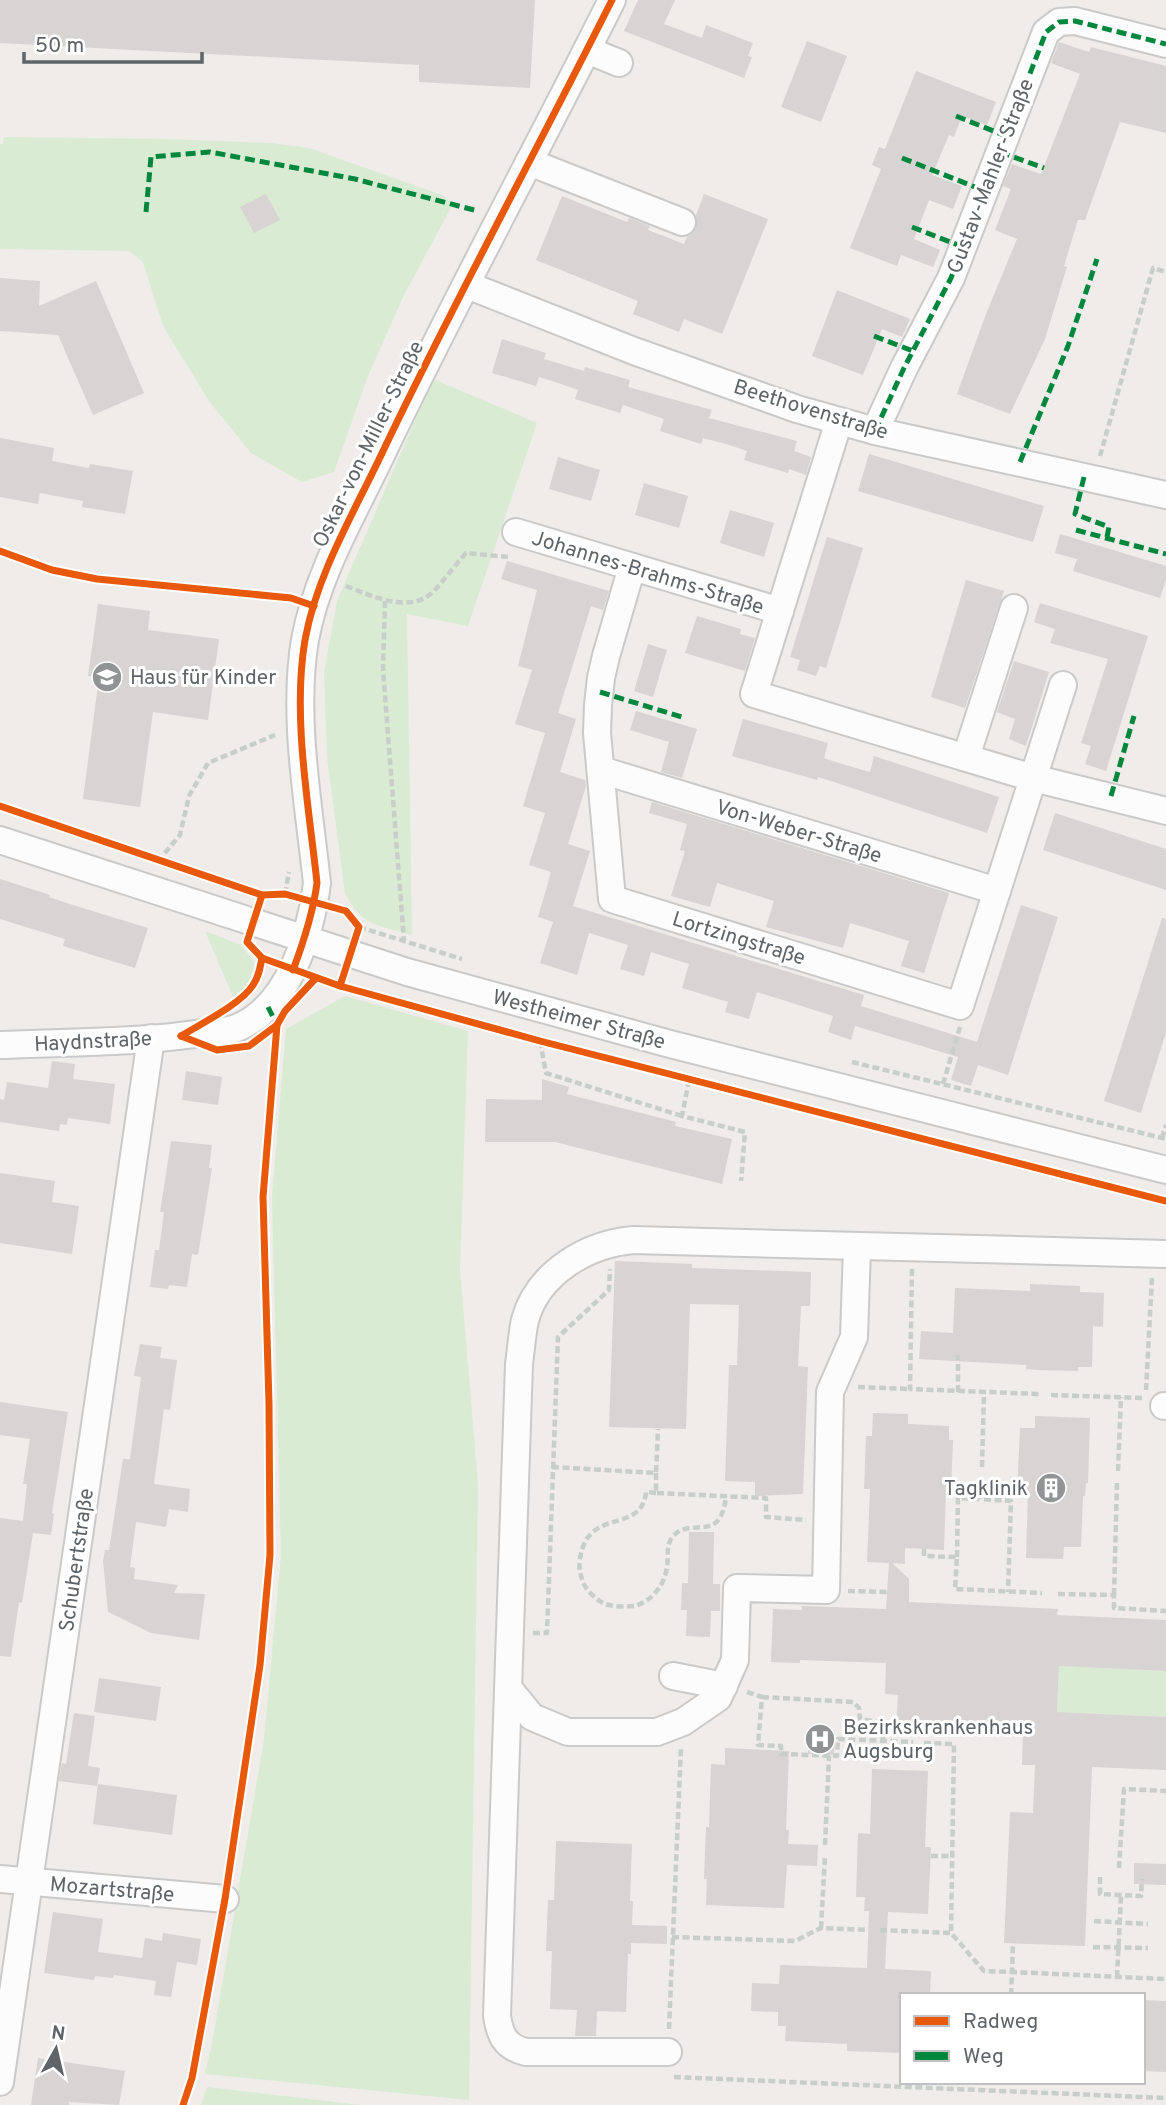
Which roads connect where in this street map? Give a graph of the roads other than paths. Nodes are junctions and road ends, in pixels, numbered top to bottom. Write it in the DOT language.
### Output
graph roads {
  1 [pos="612,0"];
  2 [pos="1166,44"];
  3 [pos="587,50"];
  4 [pos="619,63"];
  5 [pos="530,162"];
  6 [pos="682,222"];
  7 [pos="467,285"];
  8 [pos="838,421"];
  9 [pos="875,431"];
  10 [pos="1166,495"];
  11 [pos="516,532"];
  12 [pos="632,567"];
  13 [pos="1014,608"];
  14 [pos="779,611"];
  15 [pos="1063,685"];
  16 [pos="965,757"];
  17 [pos="601,770"];
  18 [pos="1033,778"];
  19 [pos="1166,811"];
  20 [pos="0,839"];
  21 [pos="997,891"];
  22 [pos="305,938"];
  23 [pos="151,1038"];
  24 [pos="0,1045"];
  25 [pos="1166,1170"];
  26 [pos="857,1248"];
  27 [pos="1162,1264"];
  28 [pos="673,1676"];
  29 [pos="518,1677"];
  30 [pos="724,1686"];
  31 [pos="0,1879"];
  32 [pos="29,1881"];
  33 [pos="225,1899"];
  34 [pos="668,2052"];
  35 [pos="0,2082"];
  1 -- 3 [label="street, Oskar-von-Miller-Straße"];
  2 -- 9 [label="street, Gustav-Mahler-Straße"];
  3 -- 4 [label="street"];
  3 -- 5 [label="street, Oskar-von-Miller-Straße"];
  5 -- 6 [label="street"];
  5 -- 7 [label="street, Oskar-von-Miller-Straße"];
  7 -- 8 [label="street, Beethovenstraße"];
  7 -- 22 [label="street, Oskar-von-Miller-Straße"];
  8 -- 9 [label="street, Beethovenstraße"];
  8 -- 14 [label="street"];
  9 -- 10 [label="street, Beethovenstraße"];
  11 -- 12 [label="street, Johannes-Brahms-Straße"];
  12 -- 14 [label="street, Johannes-Brahms-Straße"];
  12 -- 17 [label="street, Lortzingstraße"];
  13 -- 16 [label="street"];
  14 -- 16 [label="street"];
  15 -- 18 [label="street"];
  16 -- 18 [label="street"];
  17 -- 21 [label="street, Von-Weber-Straße"];
  17 -- 21 [label="street, Lortzingstraße"];
  18 -- 19 [label="street"];
  18 -- 21 [label="street"];
  20 -- 22 [label="street, Westheimer Straße"];
  22 -- 23 [label="street, Haydnstraße"];
  22 -- 25 [label="street, Westheimer Straße"];
  23 -- 24 [label="street, Haydnstraße"];
  23 -- 32 [label="street, Schubertstraße"];
  26 -- 27 [label="street"];
  26 -- 29 [label="street"];
  26 -- 30 [label="street"];
  28 -- 30 [label="street"];
  29 -- 30 [label="street"];
  29 -- 34 [label="street"];
  31 -- 32 [label="street, Mozartstraße"];
  32 -- 33 [label="street, Mozartstraße"];
  32 -- 35 [label="street, Schubertstraße"];
}
